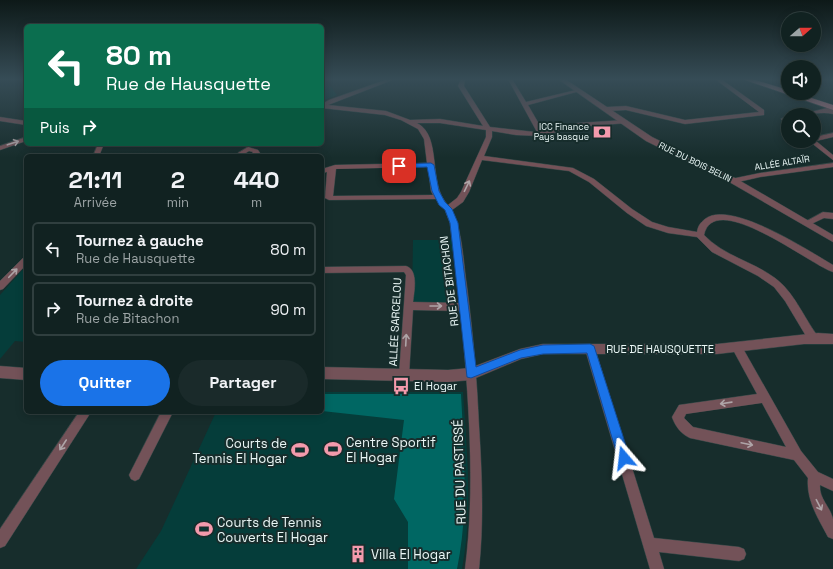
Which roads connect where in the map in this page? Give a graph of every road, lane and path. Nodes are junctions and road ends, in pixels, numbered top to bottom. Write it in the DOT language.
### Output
graph roads {
  1 [pos="324,106"];
  2 [pos="474,106"];
  3 [pos="525,106"];
  4 [pos="602,106"];
  5 [pos="755,106"];
  6 [pos="607,109"];
  7 [pos="821,111"];
  8 [pos="833,112"];
  9 [pos="0,119"];
  10 [pos="411,122"];
  11 [pos="625,122"];
  12 [pos="24,124"];
  13 [pos="489,130"];
  14 [pos="541,134"];
  15 [pos="833,135"];
  16 [pos="821,138"];
  17 [pos="24,140"];
  18 [pos="247,147"];
  19 [pos="0,148"];
  20 [pos="821,148"];
  21 [pos="256,154"];
  22 [pos="481,158"];
  23 [pos="833,158"];
  24 [pos="431,165"];
  25 [pos="833,165"];
  26 [pos="331,168"];
  27 [pos="324,170"];
  28 [pos="734,180"];
  29 [pos="438,197"];
  30 [pos="448,209"];
  31 [pos="833,216"];
  32 [pos="807,224"];
  33 [pos="700,235"];
  34 [pos="833,239"];
  35 [pos="24,262"];
  36 [pos="833,269"];
  37 [pos="324,270"];
  38 [pos="0,287"];
  39 [pos="408,306"];
  40 [pos="464,307"];
  41 [pos="813,338"];
  42 [pos="833,339"];
  43 [pos="737,348"];
  44 [pos="590,349"];
  45 [pos="0,372"];
  46 [pos="324,373"];
  47 [pos="24,374"];
  48 [pos="471,374"];
  49 [pos="404,375"];
  50 [pos="764,398"];
  51 [pos="84,414"];
  52 [pos="166,414"];
  53 [pos="797,455"];
  54 [pos="135,475"];
  55 [pos="814,476"];
  56 [pos="833,485"];
  57 [pos="833,532"];
  58 [pos="0,541"];
  59 [pos="650,544"];
  60 [pos="739,554"];
  61 [pos="474,569"];
  62 [pos="658,569"];
  1 -- 10 [label="street, RUE DE BITACHON"];
  2 -- 13 [label="street"];
  3 -- 14 [label="street"];
  4 -- 6 [label="street, RUE DU BOIS BELIN"];
  5 -- 6 [label="street"];
  6 -- 11 [label="street, RUE DU BOIS BELIN"];
  7 -- 8 [label="street"];
  9 -- 12 [label="street"];
  10 -- 13 [label="street"];
  10 -- 24 [label="street, RUE DE BITACHON"];
  11 -- 14 [label="street"];
  11 -- 28 [label="street, RUE DU BOIS BELIN"];
  13 -- 14 [label="street"];
  13 -- 22 [label="street"];
  15 -- 16 [label="street"];
  19 -- 17 [label="street, one-way"];
  18 -- 21 [label="street"];
  20 -- 23 [label="street"];
  30 -- 22 [label="street, one-way"];
  22 -- 33 [label="street"];
  24 -- 26 [label="street"];
  24 -- 29 [label="street, RUE DE BITACHON"];
  25 -- 28 [label="street, ALLÉE ALTAÏR"];
  26 -- 27 [label="street"];
  26 -- 29 [label="street"];
  28 -- 32 [label="street, RUE DU BOIS BELIN"];
  29 -- 30 [label="street, RUE DE BITACHON"];
  30 -- 40 [label="street, RUE DE BITACHON"];
  31 -- 32 [label="street"];
  32 -- 34 [label="street, RUE DU BOIS BELIN"];
  33 -- 36 [label="street"];
  33 -- 41 [label="street"];
  38 -- 35 [label="street, one-way"];
  37 -- 39 [label="street, ALLÉE SARCELOU"];
  39 -- 40 [label="street, one-way"];
  49 -- 39 [label="street, ALLÉE SARCELOU, one-way"];
  40 -- 48 [label="street, RUE DE BITACHON"];
  41 -- 42 [label="street, RUE DE HAUSQUETTE"];
  41 -- 43 [label="street, RUE DE HAUSQUETTE"];
  43 -- 44 [label="street, RUE DE HAUSQUETTE"];
  43 -- 50 [label="street"];
  44 -- 48 [label="street, RUE DE HAUSQUETTE"];
  44 -- 59 [label="street"];
  45 -- 47 [label="street"];
  46 -- 49 [label="street, RUE DE HAUSQUETTE"];
  48 -- 49 [label="street, RUE DE HAUSQUETTE"];
  48 -- 61 [label="street, RUE DU PASTISSÉ"];
  50 -- 53 [label="street"];
  50 -- 53 [label="street, one-way"];
  51 -- 58 [label="street, one-way"];
  52 -- 54 [label="street"];
  53 -- 55 [label="street"];
  55 -- 56 [label="street"];
  55 -- 57 [label="street, one-way"];
  59 -- 60 [label="street"];
  59 -- 62 [label="street"];
}
